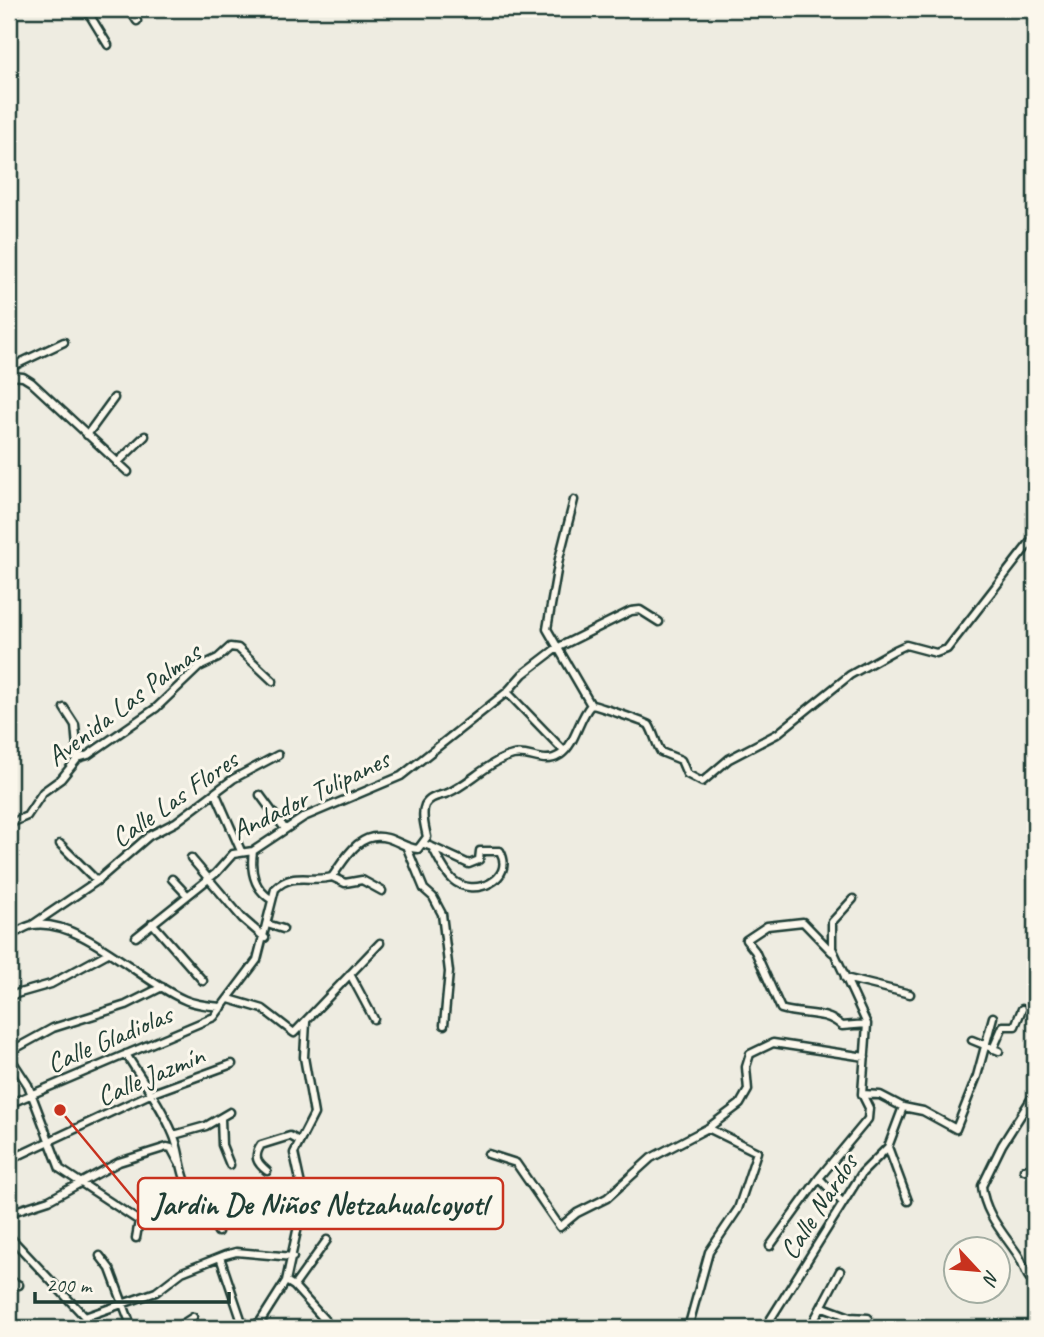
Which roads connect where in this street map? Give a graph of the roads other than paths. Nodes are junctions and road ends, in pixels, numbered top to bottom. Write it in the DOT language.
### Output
graph roads {
  1 [pos="17,9"];
  2 [pos="86,9"];
  3 [pos="129,9"];
  4 [pos="9,15"];
  5 [pos="136,21"];
  6 [pos="108,44"];
  7 [pos="64,342"];
  8 [pos="9,368"];
  9 [pos="9,376"];
  10 [pos="114,398"];
  11 [pos="87,435"];
  12 [pos="145,436"];
  13 [pos="117,463"];
  14 [pos="128,472"];
  15 [pos="574,500"];
  16 [pos="1035,536"];
  17 [pos="659,622"];
  18 [pos="557,648"];
  19 [pos="274,681"];
  20 [pos="507,692"];
  21 [pos="591,705"];
  22 [pos="64,708"];
  23 [pos="564,751"];
  24 [pos="278,755"];
  25 [pos="78,758"];
  26 [pos="216,794"];
  27 [pos="260,794"];
  28 [pos="9,824"];
  29 [pos="285,829"];
  30 [pos="60,844"];
  31 [pos="424,844"];
  32 [pos="432,847"];
  33 [pos="407,848"];
  34 [pos="241,850"];
  35 [pos="253,851"];
  36 [pos="191,858"];
  37 [pos="208,877"];
  38 [pos="332,877"];
  39 [pos="172,880"];
  40 [pos="97,881"];
  41 [pos="382,891"];
  42 [pos="186,894"];
  43 [pos="853,899"];
  44 [pos="272,900"];
  45 [pos="152,923"];
  46 [pos="267,924"];
  47 [pos="32,925"];
  48 [pos="283,929"];
  49 [pos="9,936"];
  50 [pos="136,937"];
  51 [pos="265,938"];
  52 [pos="380,943"];
  53 [pos="108,953"];
  54 [pos="834,953"];
  55 [pos="350,974"];
  56 [pos="845,978"];
  57 [pos="203,981"];
  58 [pos="162,987"];
  59 [pos="910,994"];
  60 [pos="9,996"];
  61 [pos="229,999"];
  62 [pos="222,1007"];
  63 [pos="1022,1009"];
  64 [pos="993,1017"];
  65 [pos="374,1019"];
  66 [pos="306,1022"];
  67 [pos="867,1024"];
  68 [pos="444,1026"];
  69 [pos="972,1040"];
  70 [pos="985,1046"];
  71 [pos="9,1054"];
  72 [pos="126,1054"];
  73 [pos="865,1058"];
  74 [pos="232,1064"];
  75 [pos="1035,1093"];
  76 [pos="32,1094"];
  77 [pos="150,1094"];
  78 [pos="862,1094"];
  79 [pos="9,1104"];
  80 [pos="903,1107"];
  81 [pos="1027,1110"];
  82 [pos="230,1112"];
  83 [pos="1035,1114"];
  84 [pos="221,1118"];
  85 [pos="708,1128"];
  86 [pos="174,1135"];
  87 [pos="299,1141"];
  88 [pos="50,1142"];
  89 [pos="888,1147"];
  90 [pos="488,1154"];
  91 [pos="9,1160"];
  92 [pos="179,1163"];
  93 [pos="230,1165"];
  94 [pos="1035,1168"];
  95 [pos="1024,1170"];
  96 [pos="267,1171"];
  97 [pos="818,1178"];
  98 [pos="78,1183"];
  99 [pos="190,1189"];
  100 [pos="224,1189"];
  101 [pos="203,1201"];
  102 [pos="908,1201"];
  103 [pos="151,1202"];
  104 [pos="843,1203"];
  105 [pos="9,1213"];
  106 [pos="218,1232"];
  107 [pos="9,1236"];
  108 [pos="136,1238"];
  109 [pos="327,1240"];
  110 [pos="770,1246"];
  111 [pos="100,1256"];
  112 [pos="220,1257"];
  113 [pos="292,1257"];
  114 [pos="840,1271"];
  115 [pos="9,1280"];
  116 [pos="286,1281"];
  117 [pos="1035,1284"];
  118 [pos="19,1285"];
  119 [pos="295,1286"];
  120 [pos="123,1304"];
  121 [pos="823,1307"];
  122 [pos="85,1317"];
  123 [pos="193,1317"];
  124 [pos="868,1318"];
  125 [pos="260,1322"];
  126 [pos="83,1328"];
  127 [pos="132,1328"];
  128 [pos="176,1328"];
  129 [pos="246,1328"];
  130 [pos="267,1328"];
  131 [pos="332,1328"];
  132 [pos="688,1328"];
  133 [pos="765,1328"];
  134 [pos="810,1328"];
  1 -- 4 [label="street"];
  2 -- 6 [label="street"];
  3 -- 5 [label="street"];
  7 -- 8 [label="street"];
  9 -- 11 [label="street"];
  10 -- 11 [label="street"];
  11 -- 13 [label="street"];
  12 -- 13 [label="street"];
  13 -- 14 [label="street"];
  15 -- 18 [label="street"];
  16 -- 21 [label="street"];
  17 -- 18 [label="street, Andador Tulipanes"];
  18 -- 20 [label="street, Andador Tulipanes"];
  18 -- 21 [label="street"];
  19 -- 25 [label="street, Avenida Las Palmas"];
  20 -- 23 [label="street"];
  20 -- 29 [label="street, Andador Tulipanes"];
  21 -- 23 [label="street"];
  22 -- 25 [label="street"];
  23 -- 31 [label="street"];
  24 -- 26 [label="street, Calle Las Flores"];
  25 -- 28 [label="street, Avenida Las Palmas"];
  26 -- 34 [label="street"];
  26 -- 40 [label="street, Calle Las Flores"];
  27 -- 29 [label="street"];
  29 -- 35 [label="street, Andador Tulipanes"];
  30 -- 40 [label="street"];
  31 -- 32 [label="street"];
  31 -- 33 [label="street"];
  32 -- 32 [label="street"];
  33 -- 38 [label="street"];
  33 -- 68 [label="street"];
  34 -- 35 [label="street, Andador Tulipanes"];
  34 -- 37 [label="street, Andador Tulipanes"];
  35 -- 44 [label="street"];
  36 -- 37 [label="street"];
  37 -- 42 [label="street, Andador Tulipanes"];
  37 -- 51 [label="street"];
  38 -- 41 [label="street"];
  38 -- 44 [label="street"];
  39 -- 42 [label="street"];
  40 -- 47 [label="street, Calle Las Flores"];
  42 -- 45 [label="street, Andador Tulipanes"];
  43 -- 54 [label="street"];
  44 -- 46 [label="street, Calle Gladiolas"];
  45 -- 50 [label="street, Andador Tulipanes"];
  45 -- 57 [label="street"];
  46 -- 48 [label="street"];
  46 -- 51 [label="street, Calle Gladiolas"];
  47 -- 49 [label="street, Calle Las Flores"];
  47 -- 53 [label="street"];
  51 -- 61 [label="street, Calle Gladiolas"];
  52 -- 55 [label="street"];
  53 -- 58 [label="street"];
  53 -- 60 [label="street"];
  54 -- 56 [label="street"];
  54 -- 67 [label="street"];
  55 -- 65 [label="street"];
  55 -- 66 [label="street"];
  56 -- 59 [label="street"];
  56 -- 67 [label="street"];
  58 -- 62 [label="street"];
  58 -- 71 [label="street"];
  61 -- 62 [label="street, Calle Gladiolas"];
  61 -- 66 [label="street"];
  62 -- 72 [label="street, Calle Gladiolas"];
  63 -- 70 [label="street"];
  64 -- 70 [label="street"];
  66 -- 87 [label="street"];
  67 -- 73 [label="street"];
  69 -- 70 [label="street"];
  70 -- 80 [label="street"];
  71 -- 76 [label="street"];
  72 -- 76 [label="street, Calle Gladiolas"];
  72 -- 77 [label="street"];
  73 -- 78 [label="street"];
  73 -- 85 [label="street"];
  74 -- 77 [label="street, Calle Jazmín"];
  75 -- 81 [label="street"];
  76 -- 79 [label="street, Calle Gladiolas"];
  76 -- 88 [label="street"];
  77 -- 86 [label="street"];
  77 -- 88 [label="street, Calle Jazmín"];
  78 -- 80 [label="street"];
  78 -- 97 [label="street"];
  80 -- 89 [label="street, Calle Nardos"];
  81 -- 83 [label="street"];
  81 -- 117 [label="street"];
  82 -- 84 [label="street"];
  84 -- 86 [label="street"];
  84 -- 93 [label="street"];
  85 -- 90 [label="street"];
  85 -- 132 [label="street"];
  86 -- 92 [label="street"];
  87 -- 96 [label="street"];
  87 -- 113 [label="street"];
  88 -- 91 [label="street, Calle Jazmín"];
  88 -- 98 [label="street"];
  89 -- 102 [label="street"];
  89 -- 104 [label="street, Calle Nardos"];
  92 -- 98 [label="street"];
  92 -- 99 [label="street"];
  94 -- 95 [label="street"];
  97 -- 104 [label="street"];
  97 -- 110 [label="street"];
  98 -- 105 [label="street"];
  98 -- 108 [label="street"];
  99 -- 101 [label="street"];
  99 -- 103 [label="street"];
  100 -- 101 [label="street"];
  101 -- 106 [label="street"];
  104 -- 133 [label="street, Calle Nardos"];
  107 -- 122 [label="street"];
  109 -- 119 [label="street"];
  111 -- 120 [label="street"];
  112 -- 113 [label="street"];
  112 -- 120 [label="street"];
  112 -- 129 [label="street"];
  113 -- 116 [label="street"];
  114 -- 121 [label="street"];
  115 -- 118 [label="street"];
  116 -- 119 [label="street"];
  116 -- 125 [label="street"];
  119 -- 131 [label="street"];
  120 -- 122 [label="street"];
  120 -- 127 [label="street"];
  121 -- 124 [label="street"];
  121 -- 134 [label="street"];
  122 -- 126 [label="street"];
  123 -- 128 [label="street"];
  125 -- 129 [label="street"];
  125 -- 130 [label="street"];
}
